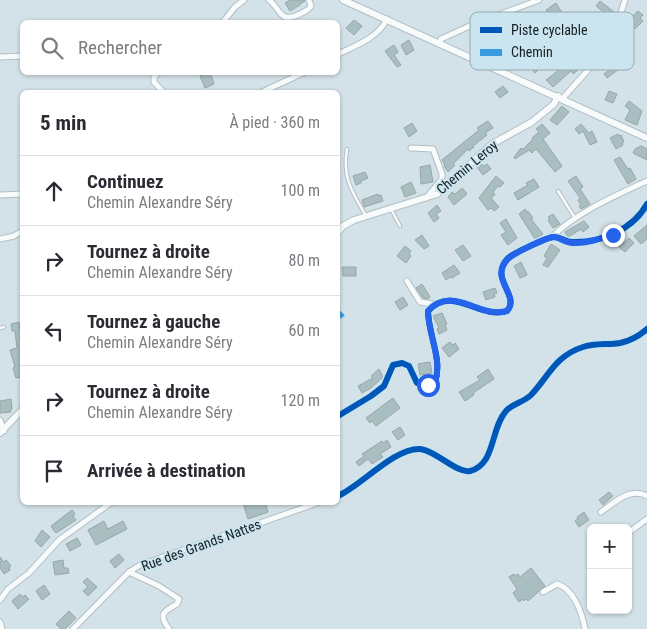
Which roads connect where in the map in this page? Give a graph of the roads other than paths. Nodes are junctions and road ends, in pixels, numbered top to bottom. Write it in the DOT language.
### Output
graph roads {
  1 [pos="244,0"];
  2 [pos="269,0"];
  3 [pos="309,0"];
  4 [pos="343,0"];
  5 [pos="539,0"];
  6 [pos="625,0"];
  7 [pos="356,2"];
  8 [pos="506,12"];
  9 [pos="621,12"];
  10 [pos="387,19"];
  11 [pos="225,20"];
  12 [pos="470,26"];
  13 [pos="440,42"];
  14 [pos="340,53"];
  15 [pos="20,56"];
  16 [pos="470,56"];
  17 [pos="0,57"];
  18 [pos="502,70"];
  19 [pos="587,70"];
  20 [pos="156,75"];
  21 [pos="299,75"];
  22 [pos="161,90"];
  23 [pos="266,90"];
  24 [pos="561,97"];
  25 [pos="647,138"];
  26 [pos="347,148"];
  27 [pos="410,148"];
  28 [pos="647,181"];
  29 [pos="558,191"];
  30 [pos="20,194"];
  31 [pos="0,195"];
  32 [pos="426,198"];
  33 [pos="647,204"];
  34 [pos="391,209"];
  35 [pos="366,217"];
  36 [pos="575,219"];
  37 [pos="400,226"];
  38 [pos="340,230"];
  39 [pos="20,232"];
  40 [pos="552,237"];
  41 [pos="0,239"];
  42 [pos="407,281"];
  43 [pos="434,304"];
  44 [pos="4,327"];
  45 [pos="0,328"];
  46 [pos="647,329"];
  47 [pos="20,412"];
  48 [pos="340,415"];
  49 [pos="0,420"];
  50 [pos="2,432"];
  51 [pos="340,495"];
  52 [pos="647,496"];
  53 [pos="108,505"];
  54 [pos="311,505"];
  55 [pos="601,512"];
  56 [pos="647,519"];
  57 [pos="632,529"];
  58 [pos="129,572"];
  59 [pos="543,592"];
  60 [pos="0,600"];
  61 [pos="0,622"];
  62 [pos="2,629"];
  63 [pos="73,629"];
  64 [pos="169,629"];
  65 [pos="586,629"];
  1 -- 11 [label="street"];
  2 -- 3 [label="street"];
  4 -- 7 [label="street"];
  5 -- 8 [label="street"];
  6 -- 9 [label="street, Chemin Leroy"];
  7 -- 10 [label="street"];
  10 -- 13 [label="street"];
  10 -- 14 [label="street"];
  12 -- 13 [label="street"];
  13 -- 16 [label="street"];
  15 -- 17 [label="street"];
  18 -- 24 [label="street"];
  19 -- 24 [label="street, Chemin Leroy"];
  20 -- 22 [label="street"];
  21 -- 23 [label="street"];
  24 -- 25 [label="street"];
  24 -- 32 [label="street, Chemin Leroy"];
  26 -- 35 [label="lane"];
  27 -- 32 [label="street"];
  28 -- 36 [label="street"];
  29 -- 36 [label="lane"];
  30 -- 31 [label="street"];
  32 -- 34 [label="street, Chemin Leroy"];
  33 -- 40 [label="street"];
  34 -- 35 [label="street, Chemin Leroy"];
  34 -- 37 [label="lane"];
  35 -- 38 [label="street, Chemin Leroy"];
  36 -- 40 [label="street"];
  39 -- 41 [label="street"];
  40 -- 43 [label="street"];
  42 -- 43 [label="street"];
  43 -- 48 [label="street"];
  44 -- 45 [label="lane"];
  46 -- 51 [label="street"];
  47 -- 50 [label="street"];
  49 -- 50 [label="street"];
  52 -- 55 [label="street"];
  53 -- 60 [label="street"];
  54 -- 58 [label="street, Rue des Grands Nattes"];
  56 -- 57 [label="street"];
  58 -- 63 [label="street, Rue des Grands Nattes"];
  58 -- 64 [label="street"];
  59 -- 65 [label="street"];
  61 -- 62 [label="street"];
}
